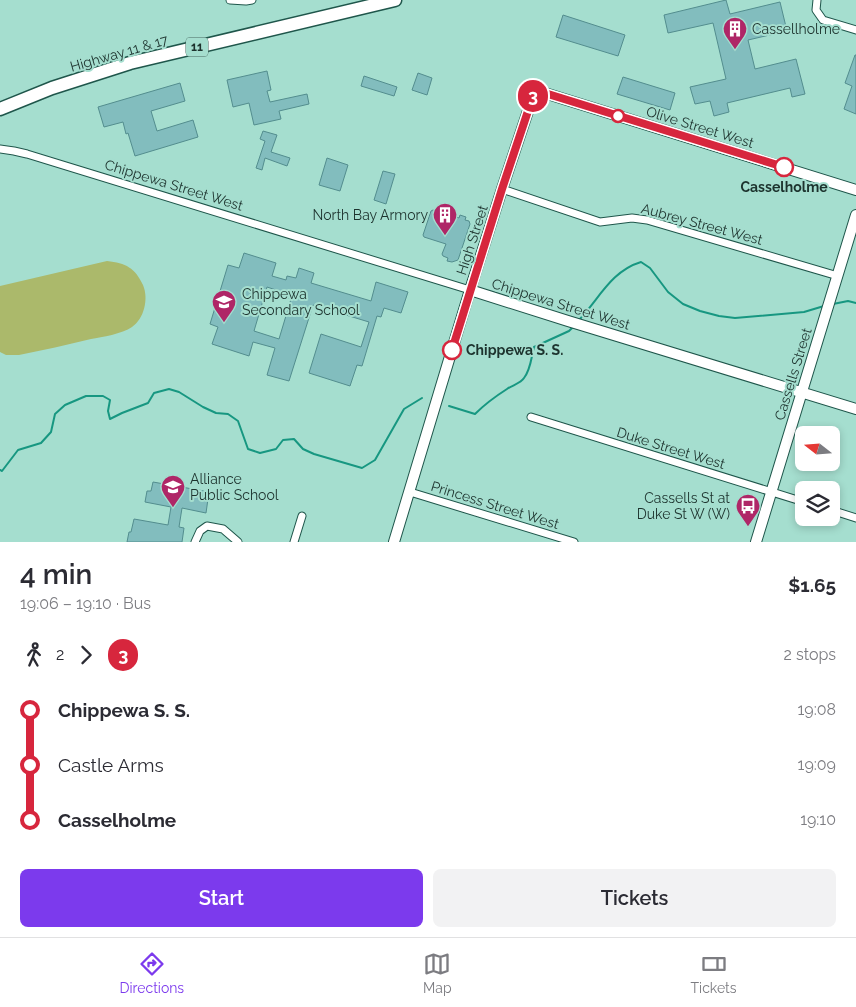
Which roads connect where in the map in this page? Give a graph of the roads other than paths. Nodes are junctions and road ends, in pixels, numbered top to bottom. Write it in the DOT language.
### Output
graph roads {
  1 [pos="230,0"];
  2 [pos="252,0"];
  3 [pos="395,0"];
  4 [pos="817,0"];
  5 [pos="856,30"];
  6 [pos="535,90"];
  7 [pos="1,108"];
  8 [pos="0,149"];
  9 [pos="502,189"];
  10 [pos="856,190"];
  11 [pos="856,215"];
  12 [pos="838,276"];
  13 [pos="470,290"];
  14 [pos="802,393"];
  15 [pos="856,409"];
  16 [pos="531,418"];
  17 [pos="410,492"];
  18 [pos="772,492"];
  19 [pos="795,499"];
  20 [pos="840,513"];
  21 [pos="302,516"];
  22 [pos="856,518"];
  23 [pos="195,542"];
  24 [pos="238,542"];
  25 [pos="294,542"];
  26 [pos="394,542"];
  27 [pos="574,542"];
  28 [pos="756,542"];
  1 -- 2 [label="street"];
  3 -- 7 [label="highway, Highway 11 & 17 / 11"];
  4 -- 5 [label="street"];
  6 -- 9 [label="street, High Street"];
  6 -- 10 [label="street, Olive Street West"];
  8 -- 13 [label="street, Chippewa Street West"];
  9 -- 12 [label="street, Aubrey Street West"];
  9 -- 13 [label="street, High Street"];
  11 -- 12 [label="street, Cassells Street"];
  12 -- 14 [label="street, Cassells Street"];
  13 -- 14 [label="street, Chippewa Street West"];
  13 -- 17 [label="street, High Street"];
  14 -- 15 [label="street, Chippewa Street West"];
  14 -- 18 [label="street, Cassells Street"];
  16 -- 18 [label="street, Duke Street West"];
  17 -- 26 [label="street, High Street"];
  17 -- 27 [label="street, Princess Street West"];
  18 -- 19 [label="street, Duke Street West"];
  18 -- 28 [label="street, Cassells Street"];
  20 -- 22 [label="street"];
  21 -- 25 [label="street"];
  23 -- 24 [label="street"];
}
